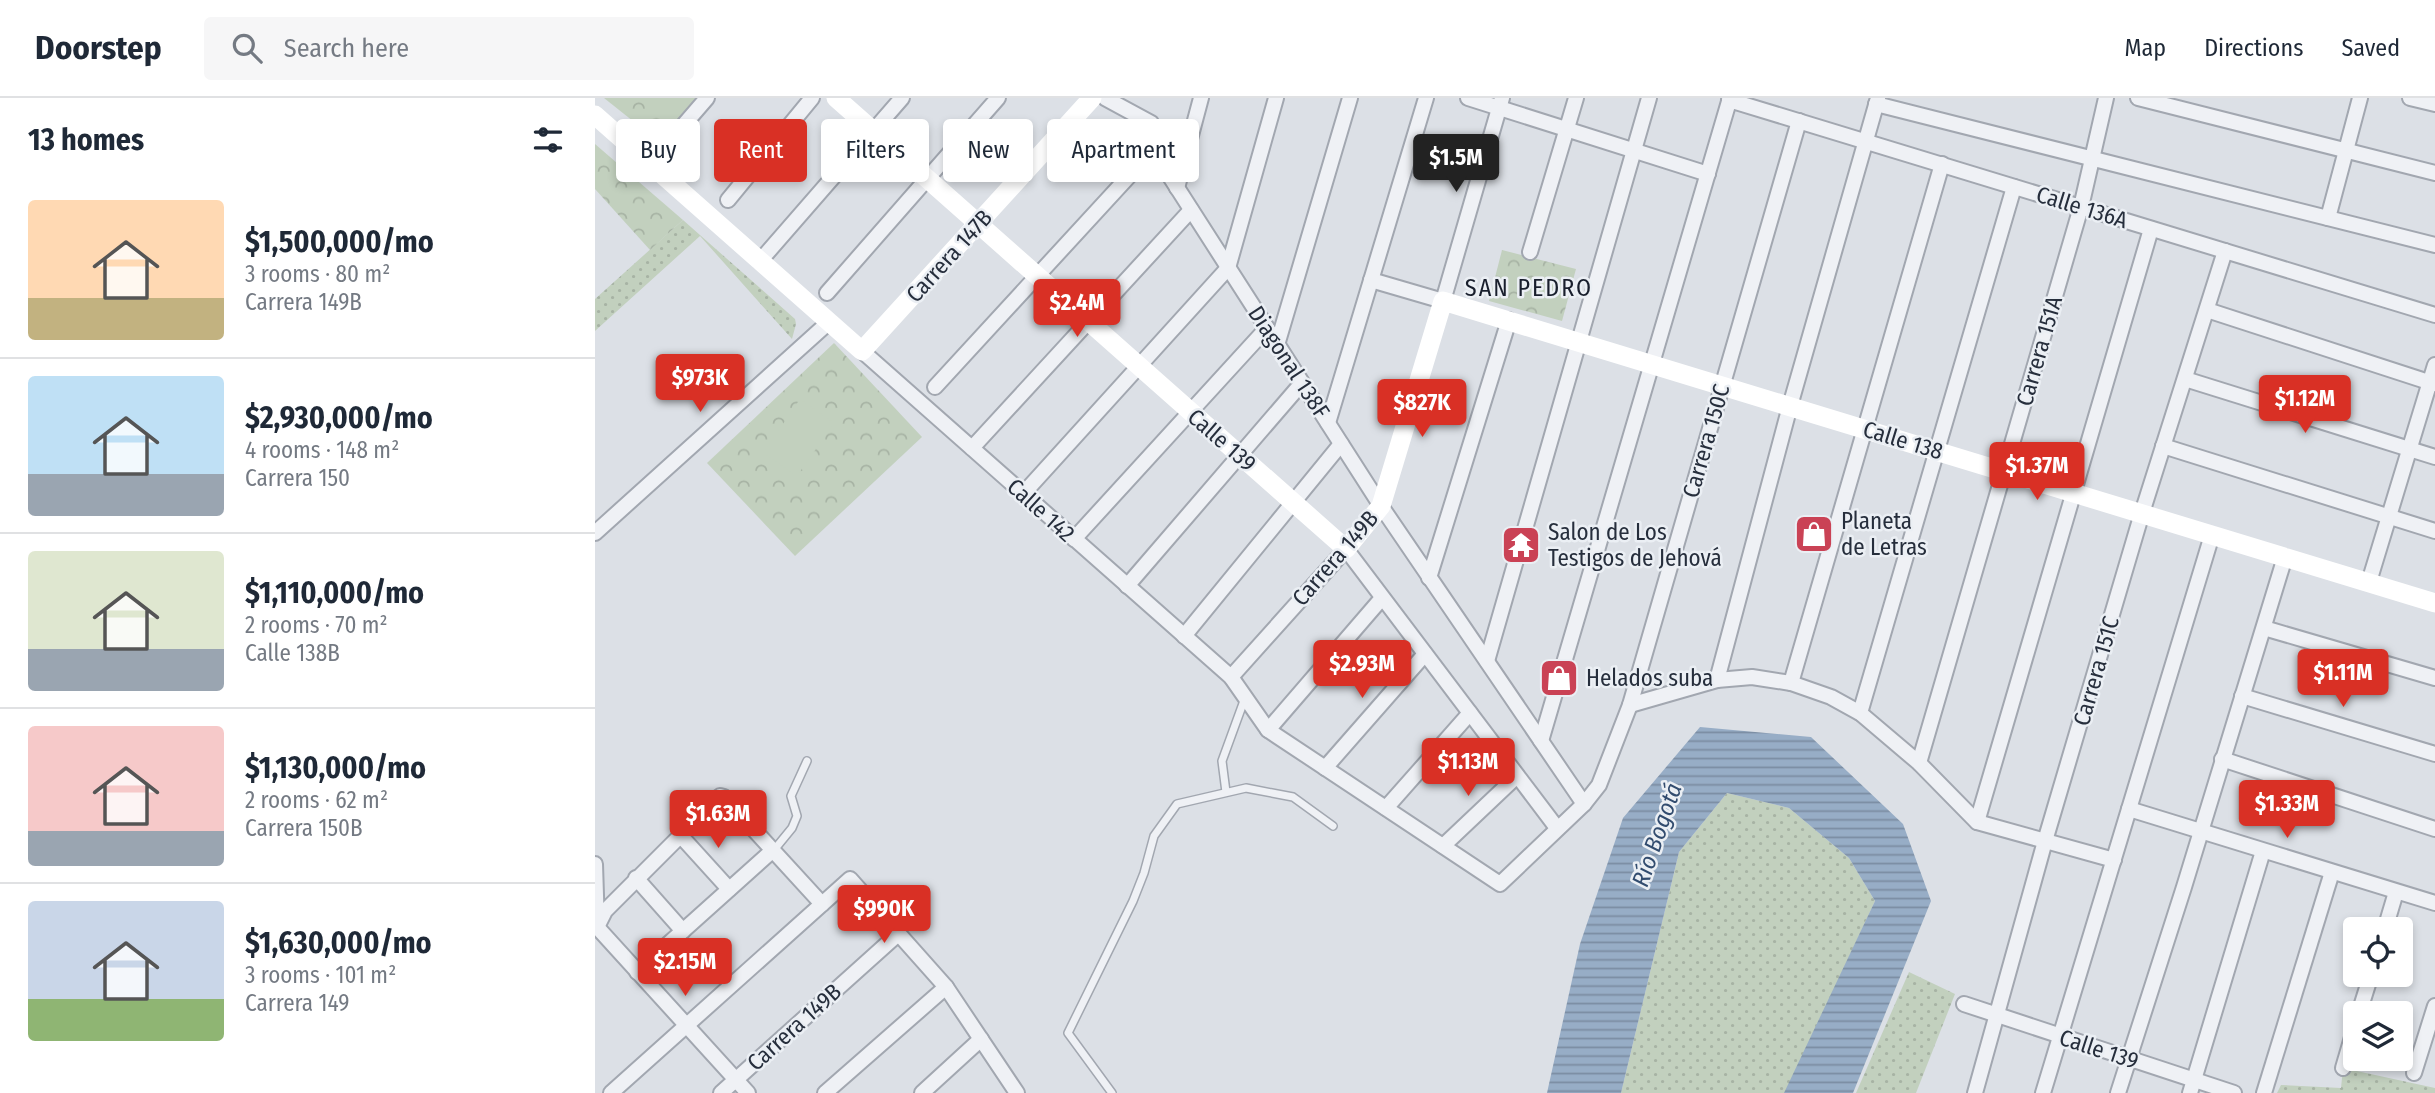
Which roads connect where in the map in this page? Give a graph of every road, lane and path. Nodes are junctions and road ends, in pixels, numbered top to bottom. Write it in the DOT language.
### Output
graph roads {
  1 [pos="707,98"];
  2 [pos="812,98"];
  3 [pos="836,98"];
  4 [pos="902,98"];
  5 [pos="998,98"];
  6 [pos="1092,98"];
  7 [pos="1105,98"];
  8 [pos="1201,98"];
  9 [pos="1276,98"];
  10 [pos="1350,98"];
  11 [pos="1426,98"];
  12 [pos="1468,98"];
  13 [pos="1576,98"];
  14 [pos="1649,98"];
  15 [pos="2106,98"];
  16 [pos="2138,98"];
  17 [pos="2360,98"];
  18 [pos="2410,98"];
  19 [pos="1730,99"];
  20 [pos="1877,101"];
  21 [pos="1121,102"];
  22 [pos="1500,103"];
  23 [pos="1902,104"];
  24 [pos="2435,104"];
  25 [pos="595,115"];
  26 [pos="689,119"];
  27 [pos="860,119"];
  28 [pos="884,119"];
  29 [pos="1145,119"];
  30 [pos="1799,121"];
  31 [pos="1567,129"];
  32 [pos="616,134"];
  33 [pos="1866,141"];
  34 [pos="1634,150"];
  35 [pos="2346,150"];
  36 [pos="2092,159"];
  37 [pos="1942,164"];
  38 [pos="2435,173"];
  39 [pos="1708,174"];
  40 [pos="929,179"];
  41 [pos="929,181"];
  42 [pos="670,182"];
  43 [pos="829,182"];
  44 [pos="926,182"];
  45 [pos="1123,182"];
  46 [pos="1173,182"];
  47 [pos="2014,187"];
  48 [pos="1177,188"];
  49 [pos="728,200"];
  50 [pos="2081,207"];
  51 [pos="1191,210"];
  52 [pos="2328,218"];
  53 [pos="979,224"];
  54 [pos="2151,229"];
  55 [pos="2435,245"];
  56 [pos="2225,251"];
  57 [pos="1530,252"];
  58 [pos="760,261"];
  59 [pos="1228,268"];
  60 [pos="1036,275"];
  61 [pos="1371,280"];
  62 [pos="827,293"];
  63 [pos="1443,300"];
  64 [pos="2207,310"];
  65 [pos="2435,315"];
  66 [pos="1509,320"];
  67 [pos="1088,321"];
  68 [pos="829,322"];
  69 [pos="1267,328"];
  70 [pos="1579,342"];
  71 [pos="1277,345"];
  72 [pos="862,351"];
  73 [pos="1652,364"];
  74 [pos="2435,365"];
  75 [pos="1138,366"];
  76 [pos="2185,379"];
  77 [pos="1302,383"];
  78 [pos="2432,383"];
  79 [pos="1722,385"];
  80 [pos="935,387"];
  81 [pos="1790,406"];
  82 [pos="1190,411"];
  83 [pos="1328,423"];
  84 [pos="1865,429"];
  85 [pos="1341,444"];
  86 [pos="2163,446"];
  87 [pos="972,448"];
  88 [pos="2409,449"];
  89 [pos="1937,451"];
  90 [pos="1239,455"];
  91 [pos="2435,457"];
  92 [pos="2004,471"];
  93 [pos="2073,492"];
  94 [pos="1023,494"];
  95 [pos="1293,502"];
  96 [pos="1381,506"];
  97 [pos="2142,513"];
  98 [pos="2388,517"];
  99 [pos="2435,531"];
  100 [pos="595,533"];
  101 [pos="2212,535"];
  102 [pos="1074,538"];
  103 [pos="1346,549"];
  104 [pos="2285,557"];
  105 [pos="1429,578"];
  106 [pos="2369,582"];
  107 [pos="1127,586"];
  108 [pos="1382,598"];
  109 [pos="2435,603"];
  110 [pos="2264,628"];
  111 [pos="1184,636"];
  112 [pos="1425,654"];
  113 [pos="1487,661"];
  114 [pos="1231,677"];
  115 [pos="2435,678"];
  116 [pos="1717,680"];
  117 [pos="1791,683"];
  118 [pos="2242,696"];
  119 [pos="1245,697"];
  120 [pos="1630,705"];
  121 [pos="1470,713"];
  122 [pos="1860,713"];
  123 [pos="1268,730"];
  124 [pos="1541,741"];
  125 [pos="2435,754"];
  126 [pos="2222,759"];
  127 [pos="807,761"];
  128 [pos="1919,763"];
  129 [pos="1325,768"];
  130 [pos="1517,776"];
  131 [pos="1226,792"];
  132 [pos="1584,804"];
  133 [pos="1386,808"];
  134 [pos="2129,809"];
  135 [pos="1977,822"];
  136 [pos="1333,826"];
  137 [pos="1557,828"];
  138 [pos="2435,829"];
  139 [pos="2202,830"];
  140 [pos="680,835"];
  141 [pos="2045,841"];
  142 [pos="1443,846"];
  143 [pos="773,850"];
  144 [pos="2263,850"];
  145 [pos="2114,860"];
  146 [pos="595,864"];
  147 [pos="2332,872"];
  148 [pos="636,878"];
  149 [pos="1500,884"];
  150 [pos="729,889"];
  151 [pos="2396,891"];
  152 [pos="2434,899"];
  153 [pos="822,904"];
  154 [pos="2388,917"];
  155 [pos="596,931"];
  156 [pos="683,931"];
  157 [pos="898,934"];
  158 [pos="637,972"];
  159 [pos="946,987"];
  160 [pos="1964,1004"];
  161 [pos="2435,1006"];
  162 [pos="1998,1016"];
  163 [pos="686,1026"];
  164 [pos="2059,1037"];
  165 [pos="981,1039"];
  166 [pos="2128,1059"];
  167 [pos="2414,1073"];
  168 [pos="736,1080"];
  169 [pos="2193,1086"];
  170 [pos="611,1093"];
  171 [pos="721,1093"];
  172 [pos="748,1093"];
  173 [pos="825,1093"];
  174 [pos="922,1093"];
  175 [pos="1017,1093"];
  176 [pos="1112,1093"];
  177 [pos="1975,1093"];
  178 [pos="2042,1093"];
  179 [pos="2118,1093"];
  180 [pos="2234,1093"];
  181 [pos="2264,1093"];
  1 -- 26 [label="street"];
  2 -- 49 [label="street"];
  3 -- 27 [label="main road, Calle 139"];
  4 -- 28 [label="street"];
  5 -- 40 [label="street"];
  6 -- 53 [label="main road, Carrera 147B"];
  7 -- 21 [label="street"];
  8 -- 48 [label="street"];
  9 -- 59 [label="street"];
  10 -- 71 [label="street"];
  11 -- 61 [label="street"];
  12 -- 22 [label="street"];
  13 -- 31 [label="street"];
  14 -- 34 [label="street"];
  15 -- 36 [label="street, Carrera 151A"];
  16 -- 35 [label="street"];
  17 -- 35 [label="street"];
  18 -- 24 [label="street"];
  19 -- 30 [label="street, Calle 136A"];
  19 -- 39 [label="street"];
  20 -- 23 [label="street"];
  20 -- 33 [label="street"];
  21 -- 29 [label="street, Diagonal 138F"];
  22 -- 31 [label="street"];
  22 -- 63 [label="street, Carrera 149B"];
  23 -- 36 [label="street"];
  25 -- 32 [label="main road, Calle 142"];
  30 -- 33 [label="street, Calle 136A"];
  30 -- 79 [label="street, Carrera 150C"];
  31 -- 34 [label="street"];
  31 -- 57 [label="street"];
  33 -- 37 [label="street, Calle 136A"];
  33 -- 81 [label="street"];
  34 -- 39 [label="street"];
  34 -- 70 [label="street"];
  35 -- 38 [label="street"];
  35 -- 52 [label="street"];
  36 -- 50 [label="street, Carrera 151A"];
  36 -- 52 [label="street"];
  37 -- 47 [label="street, Calle 136A"];
  37 -- 84 [label="street"];
  39 -- 73 [label="street"];
  41 -- 53 [label="main road, Calle 139"];
  42 -- 58 [label="main road, Calle 142"];
  43 -- 58 [label="street"];
  44 -- 62 [label="street"];
  45 -- 60 [label="street"];
  46 -- 48 [label="street, Diagonal 138F"];
  47 -- 50 [label="street, Calle 136A"];
  47 -- 89 [label="street"];
  48 -- 51 [label="street, Diagonal 138F"];
  50 -- 54 [label="street, Calle 136A"];
  50 -- 92 [label="street, Carrera 151A"];
  51 -- 59 [label="street, Diagonal 138F"];
  51 -- 67 [label="street"];
  52 -- 55 [label="street"];
  53 -- 60 [label="main road, Calle 139"];
  53 -- 72 [label="main road, Carrera 147B"];
  54 -- 56 [label="street, Calle 136A"];
  54 -- 93 [label="street"];
  56 -- 64 [label="street, Carrera 151C"];
  56 -- 65 [label="street, Calle 136A"];
  58 -- 68 [label="main road, Calle 142"];
  59 -- 69 [label="street, Diagonal 138F"];
  59 -- 75 [label="street"];
  60 -- 67 [label="main road, Calle 139"];
  60 -- 80 [label="street"];
  61 -- 63 [label="street, Calle 138"];
  61 -- 83 [label="street"];
  63 -- 66 [label="main road, Calle 138"];
  63 -- 96 [label="main road, Carrera 149B"];
  64 -- 76 [label="street, Carrera 151C"];
  64 -- 78 [label="street"];
  66 -- 70 [label="main road, Calle 138"];
  66 -- 105 [label="street"];
  67 -- 75 [label="main road, Calle 139"];
  67 -- 87 [label="street"];
  68 -- 72 [label="main road, Calle 142"];
  68 -- 100 [label="street"];
  69 -- 71 [label="street, Diagonal 138F"];
  69 -- 82 [label="street"];
  70 -- 73 [label="main road, Calle 138"];
  70 -- 113 [label="street"];
  71 -- 77 [label="street, Diagonal 138F"];
  72 -- 87 [label="street, Calle 142"];
  73 -- 79 [label="main road, Calle 138"];
  73 -- 124 [label="street"];
  74 -- 78 [label="street"];
  75 -- 82 [label="main road, Calle 139"];
  75 -- 94 [label="street"];
  76 -- 86 [label="street, Carrera 151C"];
  76 -- 88 [label="street"];
  77 -- 83 [label="street, Diagonal 138F"];
  77 -- 90 [label="street"];
  78 -- 88 [label="street"];
  79 -- 81 [label="main road, Calle 138"];
  79 -- 120 [label="street, Carrera 150C"];
  81 -- 84 [label="main road, Calle 138"];
  81 -- 116 [label="street"];
  82 -- 90 [label="main road, Calle 139"];
  82 -- 102 [label="street"];
  83 -- 85 [label="street, Diagonal 138F"];
  84 -- 89 [label="main road, Calle 138"];
  84 -- 117 [label="street"];
  85 -- 95 [label="street"];
  85 -- 96 [label="street, Diagonal 138F"];
  86 -- 97 [label="street, Carrera 151C"];
  86 -- 98 [label="street"];
  87 -- 94 [label="street, Calle 142"];
  88 -- 91 [label="street"];
  88 -- 98 [label="street"];
  89 -- 92 [label="main road, Calle 138"];
  89 -- 122 [label="street"];
  90 -- 95 [label="main road, Calle 139"];
  90 -- 107 [label="street"];
  92 -- 93 [label="main road, Calle 138"];
  92 -- 128 [label="street, Carrera 151A"];
  93 -- 97 [label="main road, Calle 138"];
  93 -- 135 [label="street"];
  94 -- 102 [label="street, Calle 142"];
  95 -- 103 [label="main road, Calle 139"];
  95 -- 111 [label="street"];
  96 -- 103 [label="main road, Carrera 149B"];
  96 -- 105 [label="street, Diagonal 138F"];
  97 -- 101 [label="main road, Calle 138"];
  97 -- 141 [label="street, Carrera 151C"];
  98 -- 99 [label="street"];
  98 -- 106 [label="street"];
  101 -- 104 [label="main road, Calle 138"];
  101 -- 134 [label="street"];
  102 -- 107 [label="street, Calle 142"];
  103 -- 108 [label="street, Calle 139"];
  103 -- 114 [label="street, Carrera 149B"];
  104 -- 106 [label="main road, Calle 138"];
  104 -- 110 [label="street"];
  105 -- 113 [label="street, Diagonal 138F"];
  106 -- 109 [label="main road, Calle 138"];
  107 -- 111 [label="street, Calle 142"];
  108 -- 112 [label="street, Calle 139"];
  108 -- 123 [label="street"];
  110 -- 115 [label="street"];
  110 -- 118 [label="street"];
  111 -- 114 [label="street, Calle 142"];
  112 -- 121 [label="street, Calle 139"];
  112 -- 129 [label="street"];
  113 -- 124 [label="street, Diagonal 138F"];
  114 -- 119 [label="street, Calle 142"];
  116 -- 117 [label="street"];
  116 -- 120 [label="street"];
  117 -- 122 [label="street"];
  118 -- 125 [label="street"];
  118 -- 126 [label="street"];
  119 -- 123 [label="street, Calle 142"];
  119 -- 131 [label="lane"];
  120 -- 132 [label="street, Carrera 150C"];
  121 -- 130 [label="street, Calle 139"];
  121 -- 133 [label="street"];
  122 -- 128 [label="street"];
  123 -- 129 [label="street, Calle 142"];
  124 -- 132 [label="street, Diagonal 138F"];
  126 -- 138 [label="street"];
  126 -- 139 [label="street"];
  127 -- 143 [label="lane"];
  128 -- 135 [label="street"];
  129 -- 133 [label="street, Calle 142"];
  130 -- 137 [label="street, Calle 139"];
  130 -- 142 [label="street"];
  131 -- 136 [label="lane"];
  131 -- 176 [label="lane"];
  132 -- 137 [label="street, Carrera 150C"];
  133 -- 142 [label="street, Calle 142"];
  134 -- 139 [label="street"];
  134 -- 145 [label="street"];
  135 -- 141 [label="street"];
  137 -- 149 [label="street, Carrera 150C"];
  139 -- 144 [label="street"];
  139 -- 166 [label="street"];
  140 -- 143 [label="street"];
  140 -- 148 [label="street"];
  140 -- 150 [label="street"];
  141 -- 145 [label="street"];
  141 -- 162 [label="street, Carrera 151C"];
  142 -- 149 [label="street, Calle 142"];
  143 -- 150 [label="street"];
  143 -- 153 [label="street"];
  144 -- 147 [label="street"];
  144 -- 169 [label="street"];
  145 -- 164 [label="street"];
  146 -- 155 [label="street"];
  147 -- 151 [label="street"];
  147 -- 181 [label="street"];
  148 -- 155 [label="street"];
  148 -- 156 [label="street"];
  150 -- 156 [label="street"];
  151 -- 152 [label="street"];
  151 -- 154 [label="street"];
  153 -- 157 [label="street"];
  153 -- 163 [label="street"];
  155 -- 158 [label="street"];
  156 -- 158 [label="street"];
  157 -- 159 [label="street"];
  157 -- 168 [label="street, Carrera 149B"];
  158 -- 163 [label="street"];
  159 -- 165 [label="street"];
  159 -- 173 [label="street"];
  160 -- 162 [label="street, Calle 139"];
  161 -- 167 [label="street"];
  162 -- 164 [label="street, Calle 139"];
  162 -- 177 [label="street, Carrera 151C"];
  163 -- 168 [label="street"];
  163 -- 170 [label="street"];
  164 -- 166 [label="street, Calle 139"];
  164 -- 178 [label="street"];
  165 -- 174 [label="street"];
  165 -- 175 [label="street"];
  166 -- 169 [label="street, Calle 139"];
  166 -- 179 [label="street"];
  168 -- 171 [label="street, Carrera 149B"];
  168 -- 172 [label="street"];
  169 -- 180 [label="street, Calle 139"];
}
